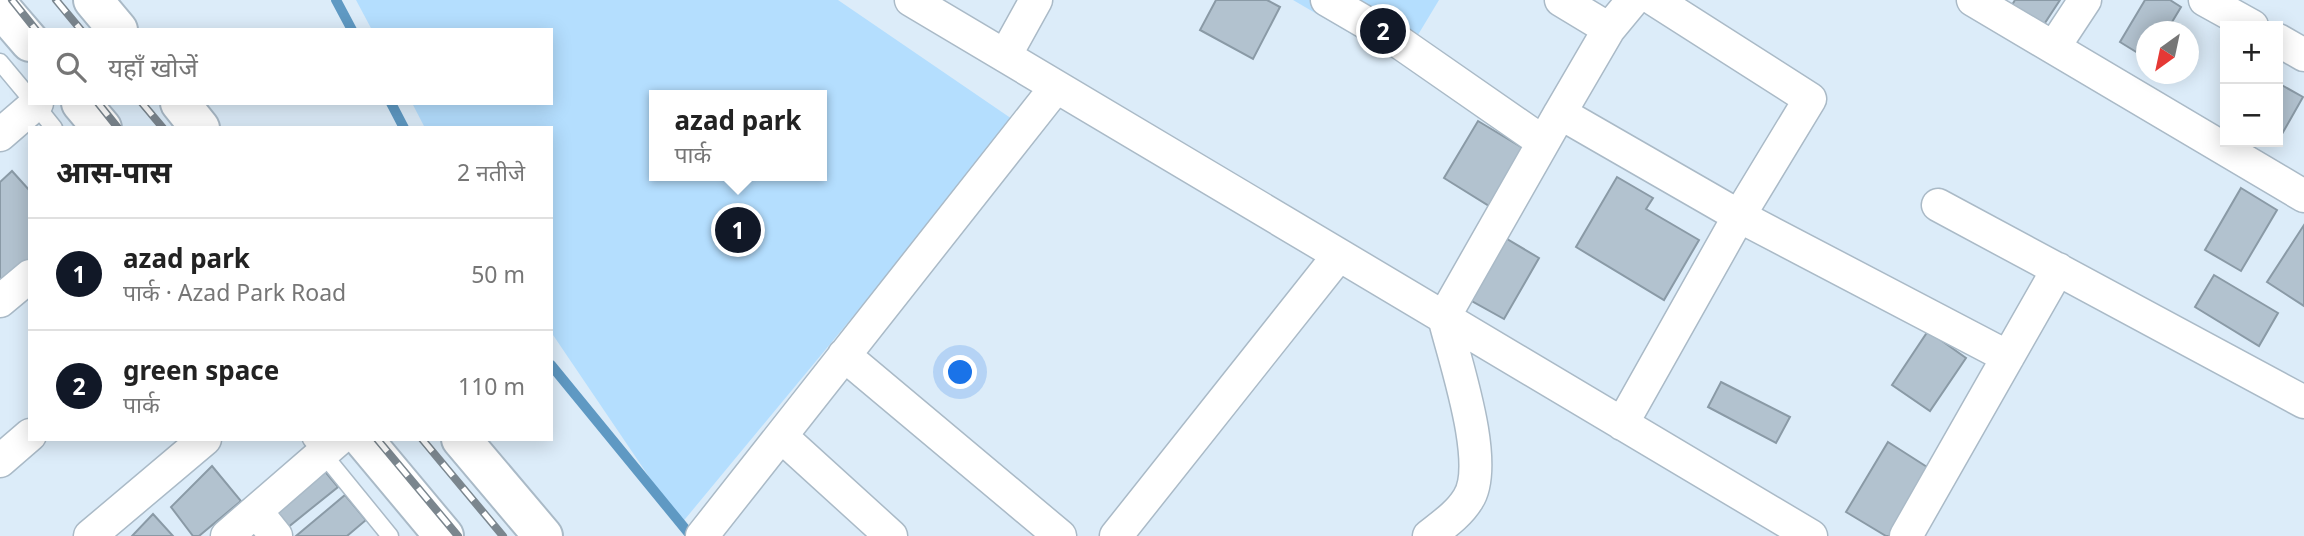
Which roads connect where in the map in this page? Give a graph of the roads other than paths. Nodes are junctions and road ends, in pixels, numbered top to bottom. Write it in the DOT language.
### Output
graph roads {
  1 [pos="93,0"];
  2 [pos="911,0"];
  3 [pos="1035,0"];
  4 [pos="1327,0"];
  5 [pos="1561,0"];
  6 [pos="1633,0"];
  7 [pos="1655,0"];
  8 [pos="1973,0"];
  9 [pos="2085,0"];
  10 [pos="2205,0"];
  11 [pos="0,7"];
  12 [pos="2243,21"];
  13 [pos="116,28"];
  14 [pos="1609,30"];
  15 [pos="28,40"];
  16 [pos="2283,43"];
  17 [pos="2054,47"];
  18 [pos="2304,55"];
  19 [pos="1005,56"];
  20 [pos="0,62"];
  21 [pos="1056,87"];
  22 [pos="28,95"];
  23 [pos="83,105"];
  24 [pos="182,105"];
  25 [pos="38,107"];
  26 [pos="1560,113"];
  27 [pos="100,126"];
  28 [pos="198,126"];
  29 [pos="0,135"];
  30 [pos="1543,142"];
  31 [pos="2304,196"];
  32 [pos="1938,205"];
  33 [pos="1739,216"];
  34 [pos="1339,255"];
  35 [pos="2057,269"];
  36 [pos="28,278"];
  37 [pos="0,301"];
  38 [pos="1444,317"];
  39 [pos="844,355"];
  40 [pos="2008,357"];
  41 [pos="2304,401"];
  42 [pos="1622,424"];
  43 [pos="780,436"];
  44 [pos="28,437"];
  45 [pos="203,441"];
  46 [pos="365,441"];
  47 [pos="463,441"];
  48 [pos="324,444"];
  49 [pos="0,461"];
  50 [pos="256,511"];
  51 [pos="704,533"];
  52 [pos="90,536"];
  53 [pos="227,536"];
  54 [pos="276,536"];
  55 [pos="390,536"];
  56 [pos="444,536"];
  57 [pos="542,536"];
  58 [pos="891,536"];
  59 [pos="1060,536"];
  60 [pos="1116,536"];
  61 [pos="1429,536"];
  62 [pos="1811,536"];
  63 [pos="1906,536"];
  1 -- 13 [label="main road"];
  2 -- 19 [label="street"];
  3 -- 19 [label="street"];
  4 -- 30 [label="street"];
  5 -- 14 [label="street"];
  6 -- 14 [label="street"];
  7 -- 33 [label="street"];
  8 -- 17 [label="street"];
  9 -- 17 [label="street"];
  10 -- 12 [label="street"];
  11 -- 15 [label="main road"];
  14 -- 26 [label="street"];
  16 -- 18 [label="street"];
  17 -- 31 [label="street"];
  19 -- 21 [label="street"];
  20 -- 22 [label="lane"];
  21 -- 34 [label="street"];
  21 -- 39 [label="street"];
  23 -- 27 [label="main road"];
  24 -- 28 [label="main road"];
  25 -- 29 [label="street"];
  26 -- 30 [label="street"];
  26 -- 33 [label="street"];
  30 -- 38 [label="street"];
  32 -- 35 [label="street"];
  33 -- 40 [label="street"];
  33 -- 42 [label="street"];
  34 -- 38 [label="street"];
  34 -- 60 [label="street"];
  35 -- 40 [label="street"];
  35 -- 41 [label="street"];
  36 -- 37 [label="street"];
  38 -- 42 [label="street"];
  38 -- 61 [label="street"];
  39 -- 43 [label="street"];
  39 -- 59 [label="street"];
  40 -- 63 [label="street"];
  42 -- 62 [label="street"];
  43 -- 51 [label="street"];
  43 -- 58 [label="street"];
  44 -- 49 [label="street"];
  45 -- 52 [label="street"];
  46 -- 56 [label="main road"];
  47 -- 57 [label="main road"];
  48 -- 50 [label="street"];
  48 -- 55 [label="lane"];
  50 -- 53 [label="street"];
  50 -- 54 [label="street"];
}
